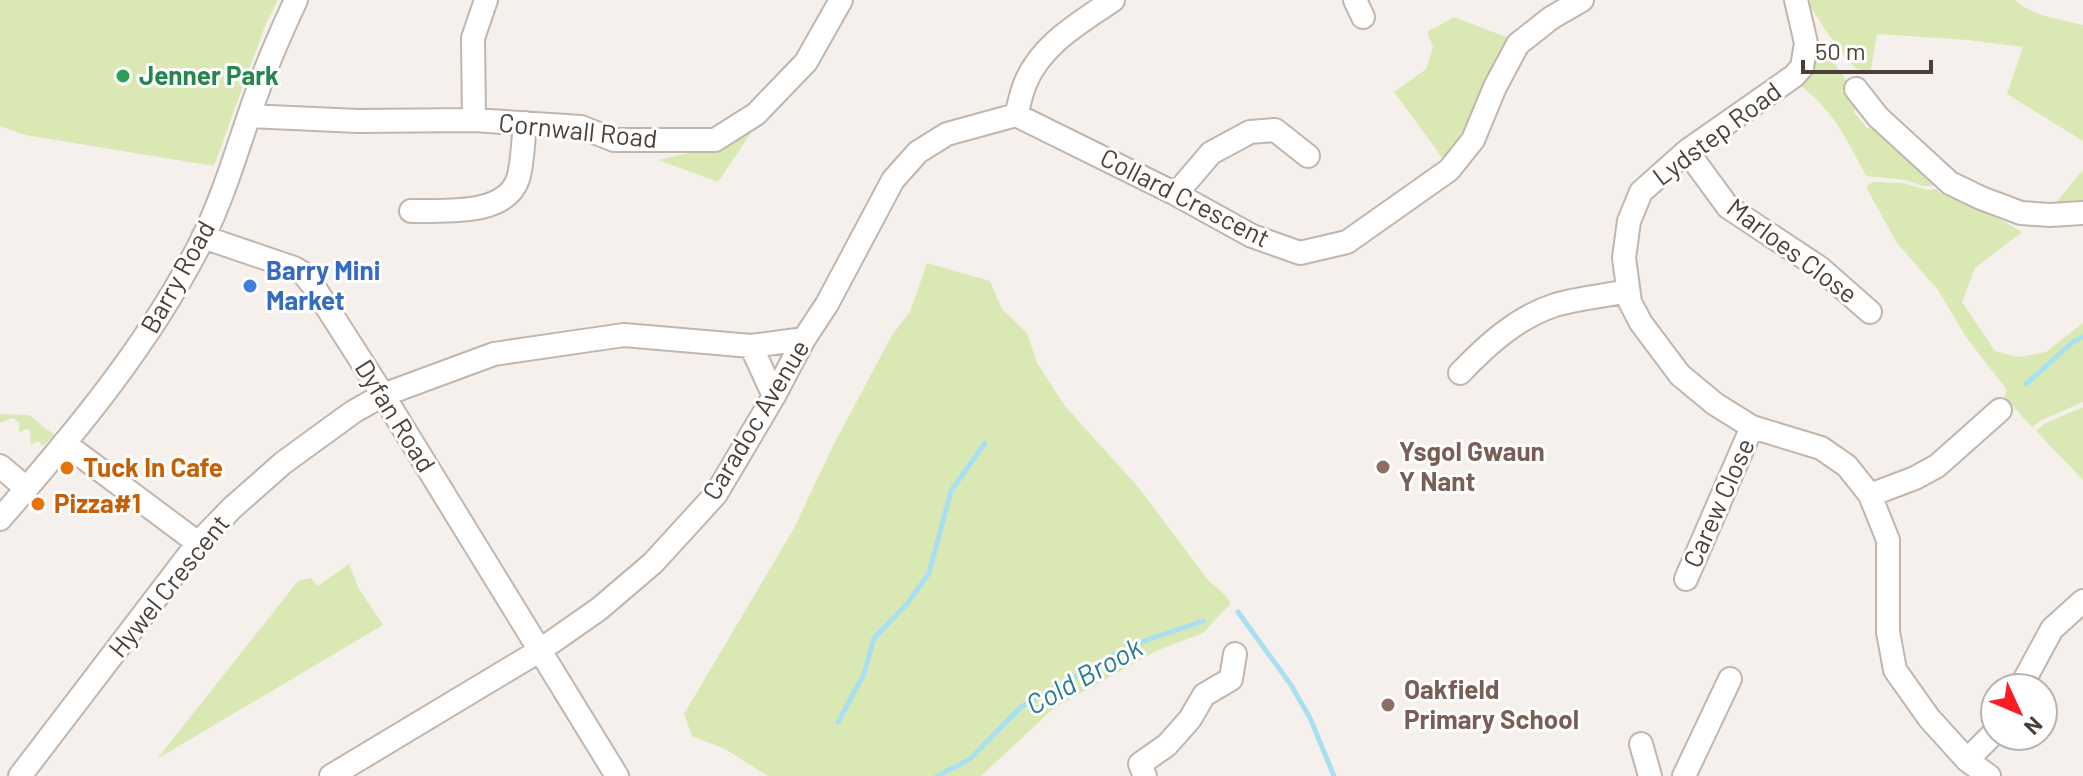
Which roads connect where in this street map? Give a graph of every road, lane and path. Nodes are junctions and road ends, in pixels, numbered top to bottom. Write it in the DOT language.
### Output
graph roads {
  1 [pos="296,0"];
  2 [pos="486,0"];
  3 [pos="841,0"];
  4 [pos="1113,0"];
  5 [pos="1582,0"];
  6 [pos="1796,0"];
  7 [pos="1856,89"];
  8 [pos="1016,115"];
  9 [pos="249,116"];
  10 [pos="474,120"];
  11 [pos="525,123"];
  12 [pos="1687,151"];
  13 [pos="1308,156"];
  14 [pos="1176,194"];
  15 [pos="411,211"];
  16 [pos="2083,213"];
  17 [pos="203,237"];
  18 [pos="1628,291"];
  19 [pos="1870,312"];
  20 [pos="804,339"];
  21 [pos="751,346"];
  22 [pos="1460,373"];
  23 [pos="383,395"];
  24 [pos="774,396"];
  25 [pos="2000,410"];
  26 [pos="1752,427"];
  27 [pos="64,443"];
  28 [pos="0,466"];
  29 [pos="26,488"];
  30 [pos="1870,495"];
  31 [pos="0,519"];
  32 [pos="198,543"];
  33 [pos="1686,579"];
  34 [pos="2083,601"];
  35 [pos="539,651"];
  36 [pos="1235,654"];
  37 [pos="2029,672"];
  38 [pos="1730,679"];
  39 [pos="1641,744"];
  40 [pos="1979,748"];
  41 [pos="1967,760"];
  42 [pos="20,776"];
  43 [pos="331,776"];
  44 [pos="617,776"];
  45 [pos="1145,776"];
  46 [pos="1650,776"];
  47 [pos="1684,776"];
  48 [pos="1989,776"];
  1 -- 9 [label="street, Barry Road"];
  2 -- 10 [label="street"];
  3 -- 11 [label="street, Cornwall Road"];
  4 -- 8 [label="street"];
  5 -- 14 [label="street, Collard Crescent"];
  6 -- 12 [label="street, Lydstep Road"];
  7 -- 16 [label="street"];
  8 -- 14 [label="street, Collard Crescent"];
  8 -- 20 [label="street, Caradoc Avenue"];
  9 -- 10 [label="street, Cornwall Road"];
  9 -- 17 [label="street, Barry Road"];
  10 -- 11 [label="street, Cornwall Road"];
  11 -- 15 [label="street"];
  12 -- 18 [label="street, Lydstep Road"];
  12 -- 19 [label="street, Marloes Close"];
  13 -- 14 [label="street"];
  17 -- 23 [label="street, Dyfan Road"];
  17 -- 27 [label="street, Barry Road"];
  18 -- 22 [label="street"];
  18 -- 26 [label="street, Lydstep Road"];
  20 -- 21 [label="street, Hywel Crescent"];
  20 -- 24 [label="street, Caradoc Avenue"];
  21 -- 23 [label="street, Hywel Crescent"];
  21 -- 24 [label="street"];
  23 -- 32 [label="street, Hywel Crescent"];
  23 -- 35 [label="street, Dyfan Road"];
  24 -- 35 [label="street, Caradoc Avenue"];
  25 -- 30 [label="street"];
  26 -- 30 [label="street, Lydstep Road"];
  26 -- 33 [label="street, Carew Close"];
  27 -- 29 [label="street, Barry Road"];
  27 -- 32 [label="street"];
  28 -- 29 [label="street"];
  29 -- 31 [label="street, Barry Road"];
  30 -- 41 [label="street, Lydstep Road"];
  32 -- 42 [label="street, Hywel Crescent"];
  34 -- 37 [label="street"];
  35 -- 43 [label="street, Caradoc Avenue"];
  35 -- 44 [label="street, Dyfan Road"];
  36 -- 45 [label="street"];
  38 -- 47 [label="street"];
  39 -- 46 [label="street"];
  40 -- 41 [label="street"];
  41 -- 48 [label="street, Lydstep Road"];
}
